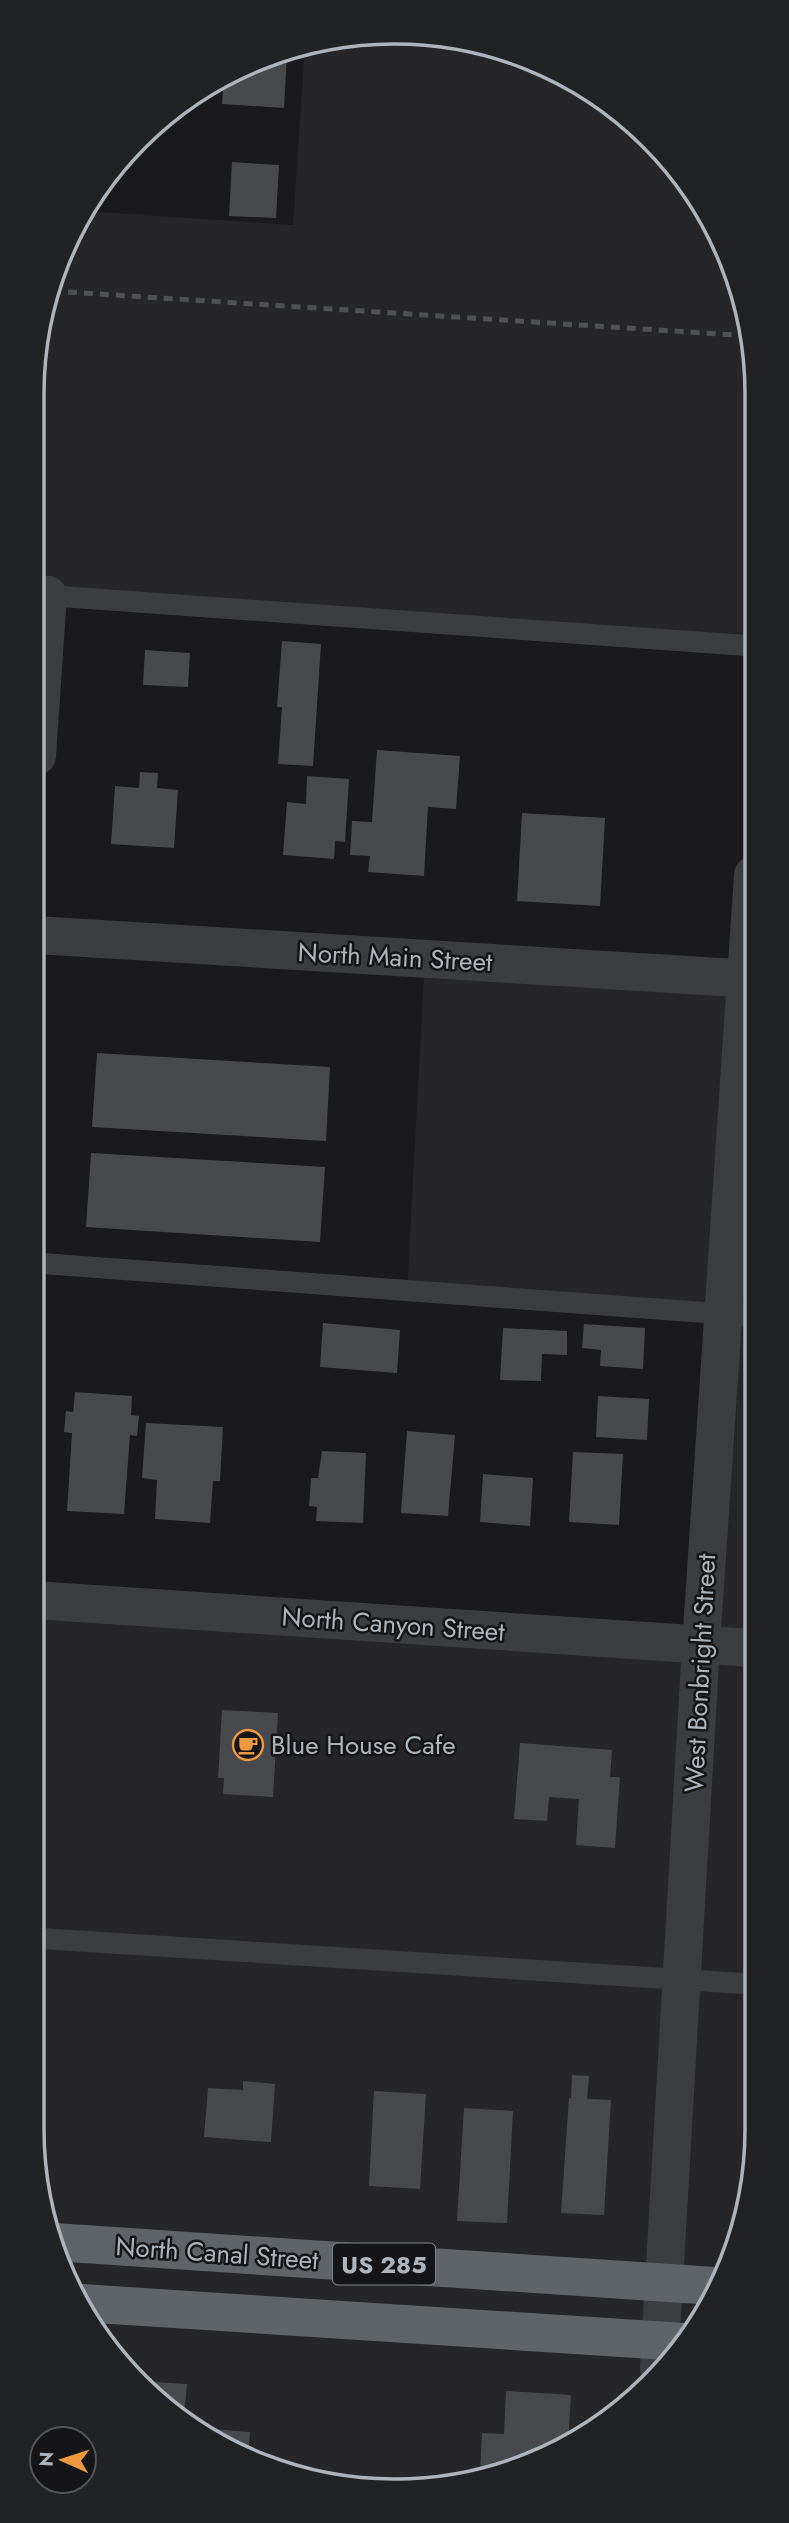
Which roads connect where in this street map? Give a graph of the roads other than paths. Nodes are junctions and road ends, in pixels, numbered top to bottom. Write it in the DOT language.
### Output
graph roads {
  1 [pos="44,595"];
  2 [pos="745,645"];
  3 [pos="44,935"];
  4 [pos="745,979"];
  5 [pos="745,1119"];
  6 [pos="44,1265"];
  7 [pos="738,1315"];
  8 [pos="44,1601"];
  9 [pos="701,1645"];
  10 [pos="745,1648"];
  11 [pos="44,1939"];
  12 [pos="682,1980"];
  13 [pos="745,1984"];
  14 [pos="63,2243"];
  15 [pos="664,2283"];
  16 [pos="708,2286"];
  17 [pos="91,2304"];
  18 [pos="668,2348"];
  19 [pos="666,2350"];
  1 -- 2 [label="lane"];
  3 -- 4 [label="street, North Main Street"];
  5 -- 7 [label="street, West Bonbright Street"];
  6 -- 7 [label="lane"];
  7 -- 9 [label="street, West Bonbright Street"];
  8 -- 9 [label="street, North Canyon Street"];
  9 -- 10 [label="street, North Canyon Street"];
  9 -- 12 [label="street, West Bonbright Street"];
  11 -- 12 [label="lane"];
  12 -- 13 [label="lane"];
  12 -- 15 [label="street, West Bonbright Street"];
  14 -- 15 [label="highway, North Canal Street / US 285"];
  15 -- 16 [label="highway, North Canal Street / US 285"];
  15 -- 18 [label="street, West Bonbright Street"];
  17 -- 19 [label="highway, US 285"];
}
